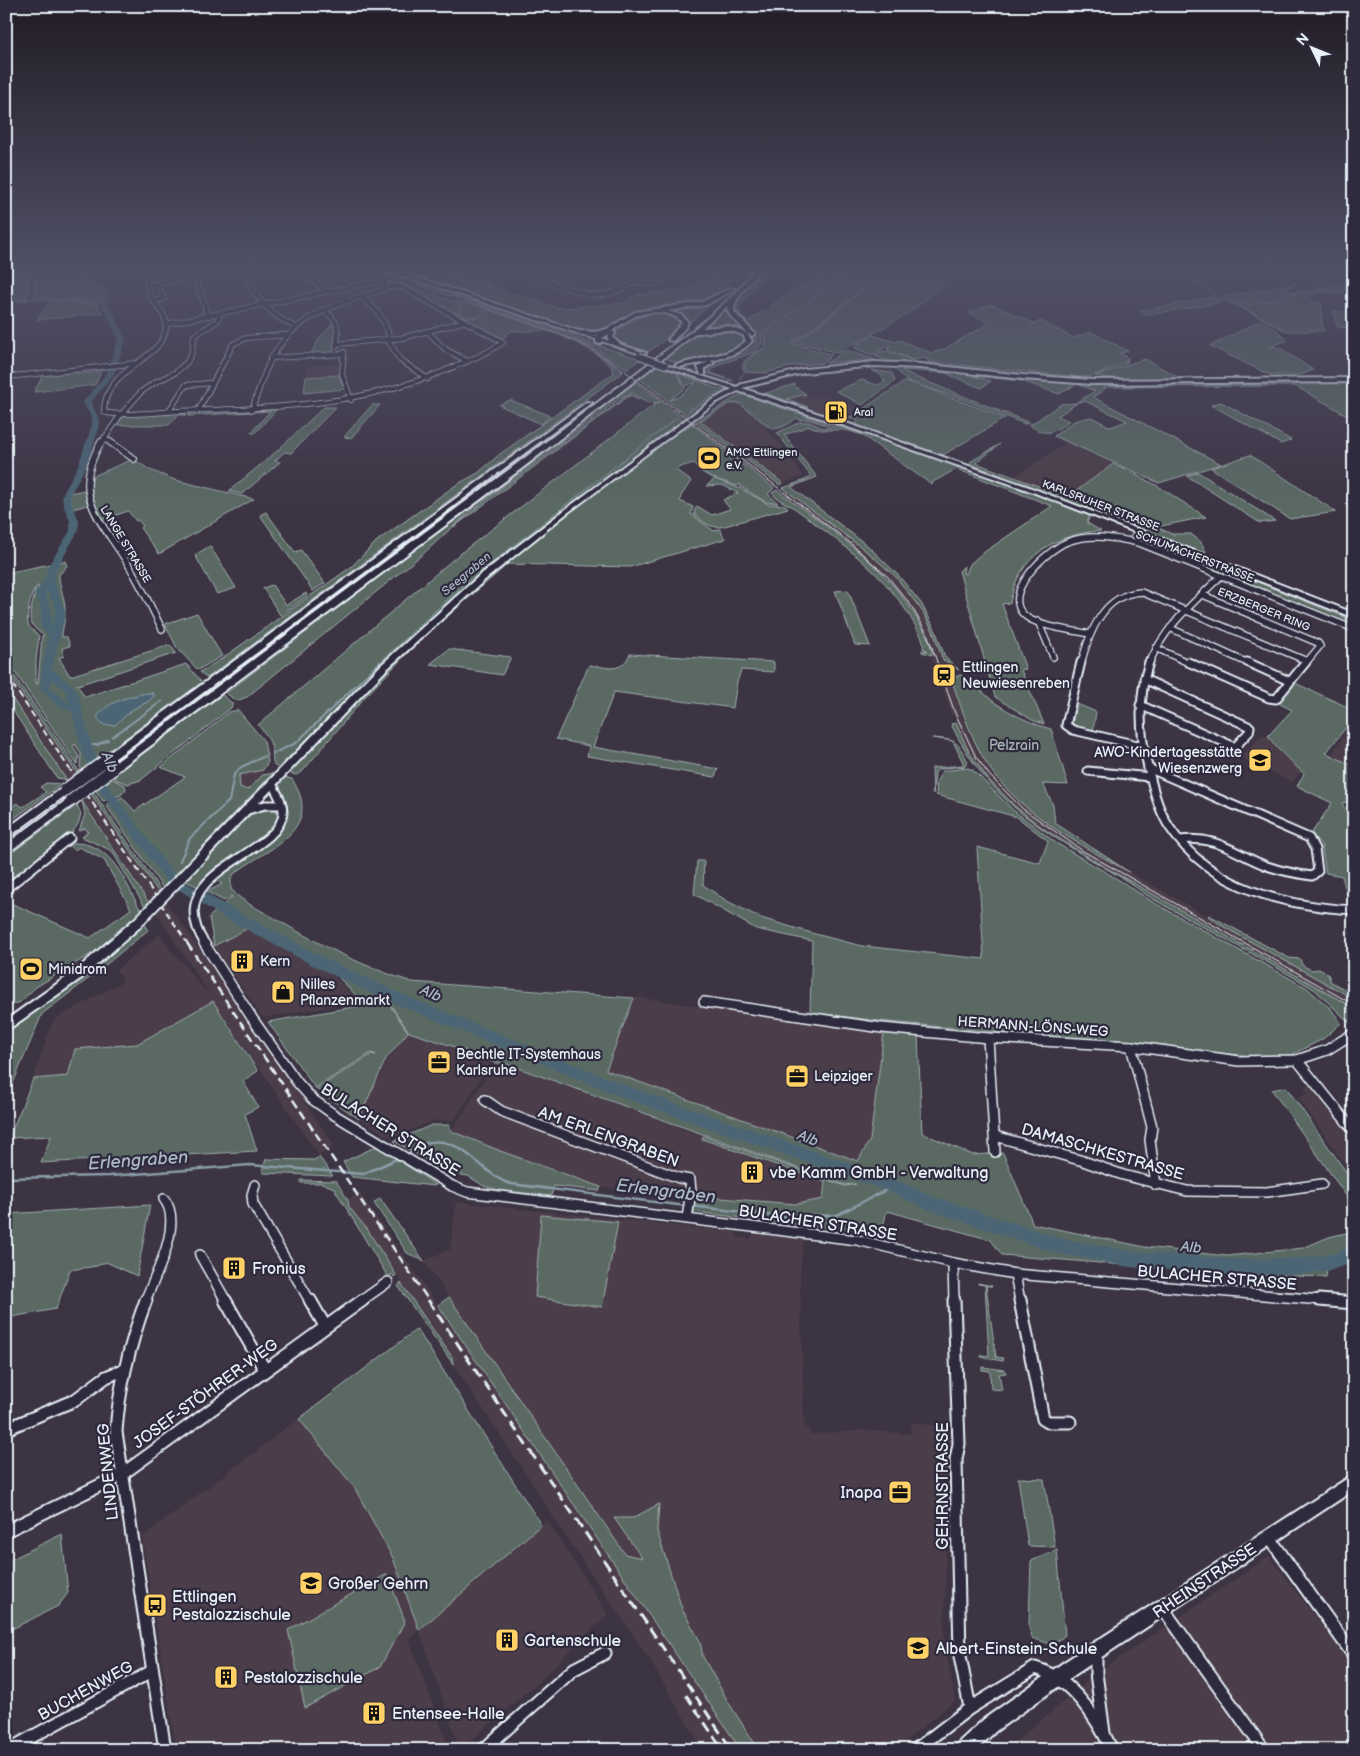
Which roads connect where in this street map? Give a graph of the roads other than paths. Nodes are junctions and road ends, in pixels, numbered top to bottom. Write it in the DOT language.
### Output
graph roads {
  1 [pos="149,352"];
  2 [pos="191,352"];
  3 [pos="229,352"];
  4 [pos="274,352"];
  5 [pos="396,352"];
  6 [pos="451,352"];
  7 [pos="484,352"];
  8 [pos="632,352"];
  9 [pos="634,352"];
  10 [pos="661,352"];
  11 [pos="662,352"];
  12 [pos="734,352"];
  13 [pos="744,352"];
  14 [pos="334,354"];
  15 [pos="343,354"];
  16 [pos="641,355"];
  17 [pos="270,358"];
  18 [pos="467,361"];
  19 [pos="138,362"];
  20 [pos="700,364"];
  21 [pos="678,368"];
  22 [pos="688,370"];
  23 [pos="703,374"];
  24 [pos="6,377"];
  25 [pos="428,379"];
  26 [pos="1354,380"];
  27 [pos="212,383"];
  28 [pos="758,383"];
  29 [pos="727,384"];
  30 [pos="741,389"];
  31 [pos="727,394"];
  32 [pos="762,394"];
  33 [pos="351,400"];
  34 [pos="252,410"];
  35 [pos="198,411"];
  36 [pos="168,412"];
  37 [pos="122,413"];
  38 [pos="695,417"];
  39 [pos="838,422"];
  40 [pos="104,438"];
  41 [pos="134,459"];
  42 [pos="1221,576"];
  43 [pos="1203,595"];
  44 [pos="1186,610"];
  45 [pos="1354,616"];
  46 [pos="1038,621"];
  47 [pos="1170,628"];
  48 [pos="162,629"];
  49 [pos="1354,629"];
  50 [pos="1090,634"];
  51 [pos="1156,648"];
  52 [pos="1053,657"];
  53 [pos="1307,661"];
  54 [pos="1144,679"];
  55 [pos="1289,681"];
  56 [pos="1140,704"];
  57 [pos="1142,746"];
  58 [pos="1148,768"];
  59 [pos="1088,771"];
  60 [pos="1150,777"];
  61 [pos="268,787"];
  62 [pos="279,804"];
  63 [pos="248,810"];
  64 [pos="6,835"];
  65 [pos="70,838"];
  66 [pos="1180,840"];
  67 [pos="6,850"];
  68 [pos="6,889"];
  69 [pos="1354,910"];
  70 [pos="50,995"];
  71 [pos="704,1002"];
  72 [pos="6,1021"];
  73 [pos="6,1026"];
  74 [pos="1354,1033"];
  75 [pos="988,1038"];
  76 [pos="1131,1046"];
  77 [pos="1297,1060"];
  78 [pos="485,1100"];
  79 [pos="1354,1131"];
  80 [pos="995,1136"];
  81 [pos="996,1152"];
  82 [pos="1322,1184"];
  83 [pos="255,1185"];
  84 [pos="1156,1185"];
  85 [pos="164,1199"];
  86 [pos="687,1214"];
  87 [pos="200,1255"];
  88 [pos="952,1263"];
  89 [pos="1015,1274"];
  90 [pos="388,1282"];
  91 [pos="1354,1303"];
  92 [pos="325,1326"];
  93 [pos="123,1370"];
  94 [pos="265,1370"];
  95 [pos="1070,1422"];
  96 [pos="6,1429"];
  97 [pos="121,1475"];
  98 [pos="1354,1481"];
  99 [pos="6,1531"];
  100 [pos="1269,1537"];
  101 [pos="1162,1607"];
  102 [pos="1096,1652"];
  103 [pos="605,1653"];
  104 [pos="1354,1656"];
  105 [pos="152,1671"];
  106 [pos="1054,1679"];
  107 [pos="970,1708"];
  108 [pos="1104,1733"];
  109 [pos="8,1750"];
  110 [pos="165,1750"];
  111 [pos="483,1750"];
  112 [pos="915,1750"];
  113 [pos="964,1750"];
  114 [pos="1112,1750"];
  115 [pos="1264,1750"];
  1 -- 19 [label="street"];
  2 -- 37 [label="street, LANGE STRASSE"];
  3 -- 27 [label="street"];
  4 -- 17 [label="street"];
  5 -- 25 [label="street"];
  6 -- 18 [label="street"];
  7 -- 18 [label="street"];
  8 -- 16 [label="main road"];
  9 -- 16 [label="main road"];
  10 -- 64 [label="highway, bridge"];
  11 -- 67 [label="highway, bridge"];
  12 -- 20 [label="highway"];
  13 -- 20 [label="highway"];
  14 -- 15 [label="street"];
  14 -- 17 [label="street"];
  15 -- 33 [label="street"];
  16 -- 21 [label="main road, bridge"];
  17 -- 34 [label="street"];
  18 -- 25 [label="street"];
  19 -- 24 [label="street"];
  19 -- 37 [label="street"];
  20 -- 21 [label="highway"];
  20 -- 22 [label="highway"];
  20 -- 23 [label="highway"];
  21 -- 22 [label="highway"];
  22 -- 23 [label="main road, KARLSRUHER STRASSE"];
  22 -- 29 [label="main road, KARLSRUHER STRASSE"];
  23 -- 29 [label="main road, KARLSRUHER STRASSE"];
  25 -- 33 [label="street"];
  26 -- 28 [label="main road"];
  27 -- 35 [label="street"];
  27 -- 36 [label="street"];
  28 -- 29 [label="main road"];
  28 -- 30 [label="main road"];
  28 -- 32 [label="main road"];
  29 -- 30 [label="main road, KARLSRUHER STRASSE"];
  29 -- 31 [label="main road"];
  30 -- 31 [label="main road"];
  30 -- 32 [label="main road, KARLSRUHER STRASSE"];
  30 -- 38 [label="main road"];
  30 -- 39 [label="main road, KARLSRUHER STRASSE"];
  31 -- 38 [label="main road"];
  32 -- 39 [label="main road, KARLSRUHER STRASSE"];
  33 -- 34 [label="street"];
  34 -- 35 [label="street"];
  35 -- 36 [label="street"];
  36 -- 37 [label="street"];
  37 -- 40 [label="street, LANGE STRASSE"];
  38 -- 61 [label="main road"];
  39 -- 45 [label="main road, KARLSRUHER STRASSE"];
  40 -- 41 [label="street"];
  40 -- 48 [label="street, LANGE STRASSE"];
  42 -- 43 [label="street"];
  42 -- 46 [label="street, SCHUMACHERSTRASSE"];
  42 -- 49 [label="street, SCHUMACHERSTRASSE"];
  43 -- 44 [label="street"];
  43 -- 53 [label="street, ERZBERGER RING"];
  44 -- 47 [label="street"];
  44 -- 50 [label="street"];
  44 -- 53 [label="street"];
  46 -- 50 [label="street, SCHUMACHERSTRASSE"];
  46 -- 52 [label="street"];
  47 -- 51 [label="street"];
  47 -- 55 [label="street"];
  50 -- 57 [label="street"];
  51 -- 54 [label="street"];
  51 -- 55 [label="street"];
  53 -- 55 [label="street"];
  54 -- 56 [label="street"];
  54 -- 56 [label="street"];
  56 -- 57 [label="street"];
  57 -- 58 [label="street"];
  58 -- 60 [label="street"];
  58 -- 66 [label="street"];
  59 -- 60 [label="street"];
  60 -- 66 [label="street"];
  61 -- 62 [label="street"];
  61 -- 63 [label="main road"];
  62 -- 63 [label="street"];
  62 -- 86 [label="street, BULACHER STRASSE"];
  63 -- 70 [label="main road, bridge"];
  65 -- 68 [label="street"];
  66 -- 69 [label="street"];
  70 -- 72 [label="main road"];
  70 -- 73 [label="main road"];
  71 -- 75 [label="street, HERMANN-LÖNS-WEG"];
  74 -- 77 [label="street, HERMANN-LÖNS-WEG"];
  75 -- 76 [label="street, HERMANN-LÖNS-WEG"];
  75 -- 80 [label="street"];
  76 -- 77 [label="street, HERMANN-LÖNS-WEG"];
  76 -- 84 [label="street"];
  77 -- 79 [label="street"];
  78 -- 86 [label="street, AM ERLENGRABEN"];
  80 -- 81 [label="street"];
  80 -- 84 [label="street, DAMASCHKESTRASSE"];
  82 -- 84 [label="street, DAMASCHKESTRASSE"];
  83 -- 92 [label="street"];
  85 -- 93 [label="street, LINDENWEG"];
  86 -- 88 [label="street, BULACHER STRASSE"];
  87 -- 94 [label="street"];
  88 -- 89 [label="street, BULACHER STRASSE"];
  88 -- 107 [label="street, GEHRNSTRASSE"];
  89 -- 91 [label="street, BULACHER STRASSE"];
  89 -- 95 [label="street"];
  90 -- 92 [label="street, JOSEF-STÖHRER-WEG"];
  92 -- 94 [label="street, JOSEF-STÖHRER-WEG"];
  93 -- 96 [label="street"];
  93 -- 97 [label="street, LINDENWEG"];
  94 -- 97 [label="street, JOSEF-STÖHRER-WEG"];
  97 -- 99 [label="street, JOSEF-STÖHRER-WEG"];
  97 -- 105 [label="street, LINDENWEG"];
  98 -- 100 [label="main road, RHEINSTRASSE"];
  100 -- 101 [label="main road, RHEINSTRASSE"];
  100 -- 104 [label="street"];
  101 -- 102 [label="main road, RHEINSTRASSE"];
  101 -- 115 [label="street"];
  102 -- 106 [label="main road, RHEINSTRASSE"];
  102 -- 108 [label="street"];
  103 -- 111 [label="street"];
  105 -- 109 [label="street, BUCHENWEG"];
  105 -- 110 [label="street, LINDENWEG"];
  106 -- 107 [label="street"];
  106 -- 108 [label="street"];
  106 -- 113 [label="main road, RHEINSTRASSE"];
  107 -- 112 [label="street"];
  108 -- 114 [label="street"];
}
